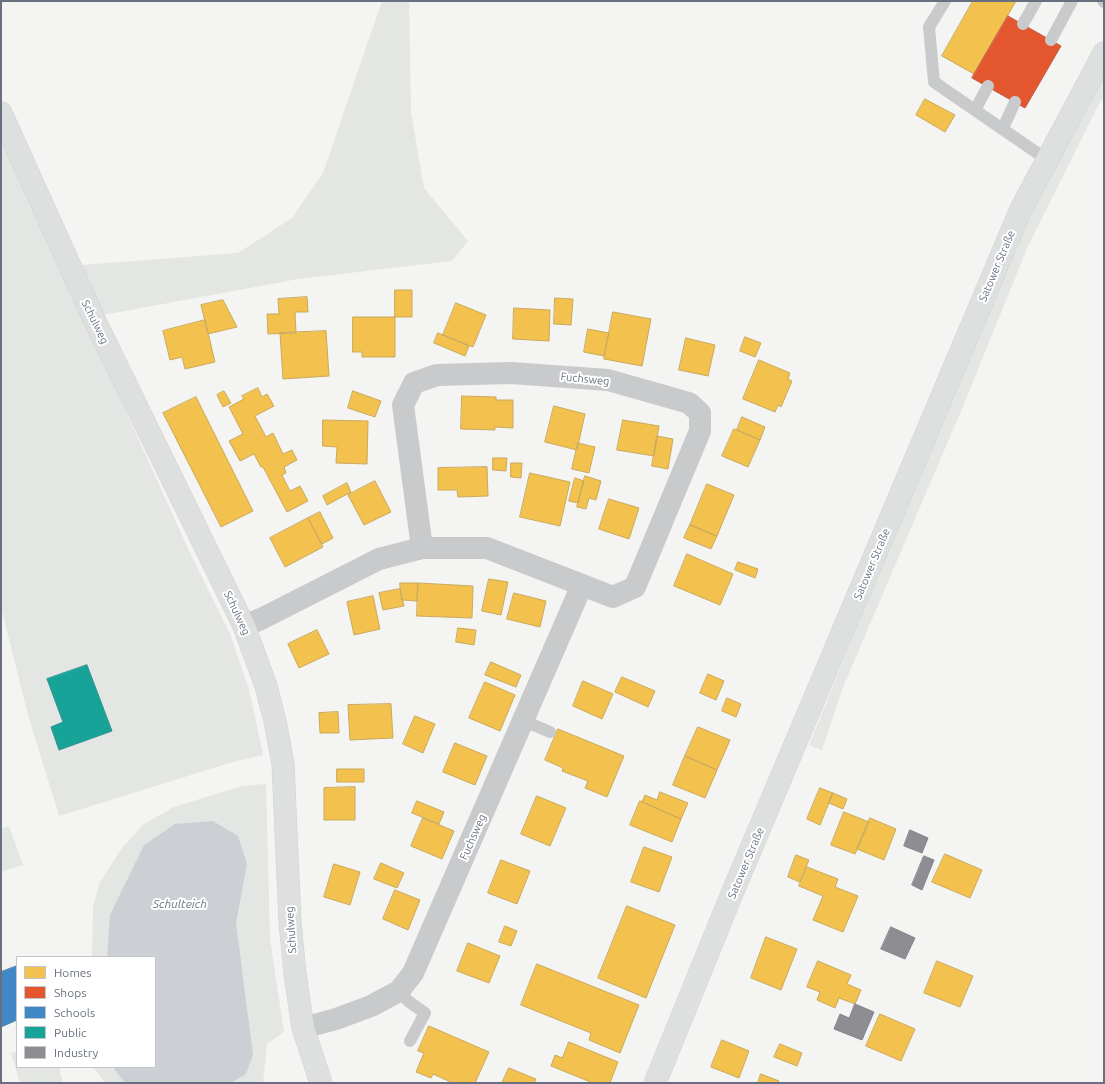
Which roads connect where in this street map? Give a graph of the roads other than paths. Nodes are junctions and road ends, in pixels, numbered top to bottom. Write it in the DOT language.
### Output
graph roads {
  1 [pos="945,1"];
  2 [pos="1036,1"];
  3 [pos="1072,1"];
  4 [pos="1023,24"];
  5 [pos="1051,40"];
  6 [pos="1104,53"];
  7 [pos="988,86"];
  8 [pos="1016,102"];
  9 [pos="975,110"];
  10 [pos="1,113"];
  11 [pos="1002,128"];
  12 [pos="1046,159"];
  13 [pos="422,548"];
  14 [pos="582,585"];
  15 [pos="244,626"];
  16 [pos="524,721"];
  17 [pos="550,732"];
  18 [pos="399,991"];
  19 [pos="303,1028"];
  20 [pos="410,1041"];
  21 [pos="321,1083"];
  22 [pos="655,1083"];
  1 -- 9 [label="lane"];
  2 -- 4 [label="lane"];
  3 -- 5 [label="lane"];
  6 -- 12 [label="main road, Satower Straße"];
  7 -- 9 [label="lane"];
  8 -- 11 [label="lane"];
  9 -- 11 [label="lane"];
  10 -- 15 [label="main road, Schulweg"];
  11 -- 12 [label="lane"];
  12 -- 22 [label="main road, Satower Straße"];
  13 -- 14 [label="street, Fuchsweg"];
  13 -- 14 [label="street, Fuchsweg"];
  13 -- 15 [label="street, Fuchsweg"];
  14 -- 16 [label="street, Fuchsweg"];
  15 -- 19 [label="main road, Schulweg"];
  16 -- 17 [label="lane"];
  16 -- 18 [label="street, Fuchsweg"];
  18 -- 19 [label="street, Fuchsweg"];
  18 -- 20 [label="lane"];
  19 -- 21 [label="main road, Schulweg"];
}
